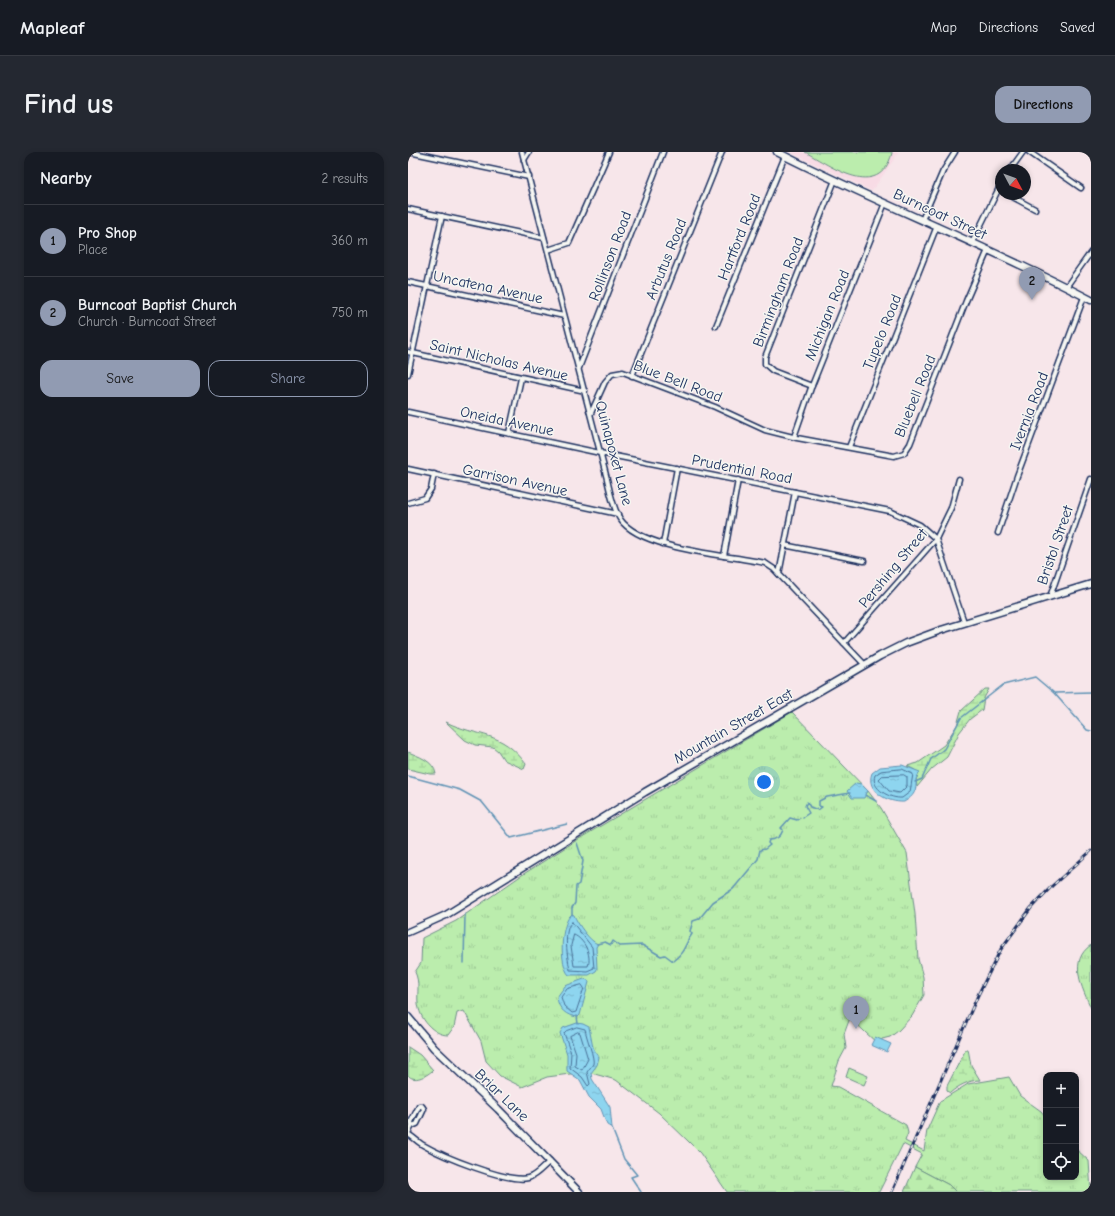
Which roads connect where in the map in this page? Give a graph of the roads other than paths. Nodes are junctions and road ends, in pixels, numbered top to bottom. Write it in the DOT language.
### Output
graph roads {
  1 [pos="409,152"];
  2 [pos="522,152"];
  3 [pos="529,152"];
  4 [pos="609,152"];
  5 [pos="663,152"];
  6 [pos="722,152"];
  7 [pos="777,152"];
  8 [pos="955,152"];
  9 [pos="1023,152"];
  10 [pos="1030,152"];
  11 [pos="785,156"];
  12 [pos="524,160"];
  13 [pos="1014,164"];
  14 [pos="529,177"];
  15 [pos="835,180"];
  16 [pos="1081,188"];
  17 [pos="995,198"];
  18 [pos="1018,200"];
  19 [pos="885,203"];
  20 [pos="408,209"];
  21 [pos="1035,209"];
  22 [pos="442,216"];
  23 [pos="922,220"];
  24 [pos="937,226"];
  25 [pos="544,238"];
  26 [pos="972,243"];
  27 [pos="548,250"];
  28 [pos="988,250"];
  29 [pos="1091,252"];
  30 [pos="408,282"];
  31 [pos="428,286"];
  32 [pos="1066,287"];
  33 [pos="1084,297"];
  34 [pos="1091,300"];
  35 [pos="564,316"];
  36 [pos="716,326"];
  37 [pos="410,352"];
  38 [pos="579,368"];
  39 [pos="408,374"];
  40 [pos="632,376"];
  41 [pos="521,378"];
  42 [pos="812,386"];
  43 [pos="585,391"];
  44 [pos="408,412"];
  45 [pos="591,413"];
  46 [pos="753,425"];
  47 [pos="509,433"];
  48 [pos="794,437"];
  49 [pos="849,447"];
  50 [pos="600,453"];
  51 [pos="677,468"];
  52 [pos="408,469"];
  53 [pos="434,474"];
  54 [pos="959,479"];
  55 [pos="1091,479"];
  56 [pos="738,480"];
  57 [pos="795,492"];
  58 [pos="408,503"];
  59 [pos="618,514"];
  60 [pos="998,533"];
  61 [pos="936,538"];
  62 [pos="663,544"];
  63 [pos="784,546"];
  64 [pos="724,556"];
  65 [pos="864,561"];
  66 [pos="779,574"];
  67 [pos="1091,584"];
  68 [pos="1050,596"];
  69 [pos="964,622"];
  70 [pos="844,643"];
  71 [pos="864,664"];
  72 [pos="408,932"];
  73 [pos="408,1017"];
  74 [pos="412,1126"];
  75 [pos="408,1133"];
  76 [pos="550,1161"];
  77 [pos="579,1192"];
  1 -- 14 [label="street"];
  2 -- 12 [label="street, Quinapoxet Lane"];
  3 -- 12 [label="street"];
  4 -- 27 [label="street"];
  5 -- 38 [label="street, Rollinson Road"];
  6 -- 40 [label="street, Arbutus Road"];
  7 -- 11 [label="main road, Burncoat Street"];
  8 -- 23 [label="street"];
  9 -- 13 [label="street"];
  10 -- 16 [label="street"];
  11 -- 15 [label="main road, Burncoat Street"];
  11 -- 36 [label="street, Hartford Road"];
  12 -- 14 [label="street, Quinapoxet Lane"];
  14 -- 25 [label="street, Quinapoxet Lane"];
  15 -- 19 [label="main road, Burncoat Street"];
  15 -- 42 [label="street, Birmingham Road"];
  17 -- 26 [label="street"];
  18 -- 21 [label="street"];
  19 -- 23 [label="main road, Burncoat Street"];
  19 -- 42 [label="street, Michigan Road"];
  20 -- 22 [label="street"];
  22 -- 25 [label="street"];
  22 -- 31 [label="street"];
  23 -- 24 [label="main road, Burncoat Street"];
  24 -- 26 [label="main road, Burncoat Street"];
  24 -- 49 [label="street, Tupelo Road"];
  25 -- 27 [label="street, Quinapoxet Lane"];
  26 -- 28 [label="main road, Burncoat Street"];
  27 -- 35 [label="street, Quinapoxet Lane"];
  28 -- 32 [label="main road, Burncoat Street"];
  28 -- 49 [label="street, Bluebell Road"];
  29 -- 32 [label="street"];
  30 -- 31 [label="street, Uncatena Avenue"];
  31 -- 35 [label="street, Uncatena Avenue"];
  31 -- 37 [label="street"];
  32 -- 33 [label="main road, Burncoat Street"];
  33 -- 34 [label="main road, Burncoat Street"];
  33 -- 60 [label="street, Ivernia Road"];
  35 -- 38 [label="street, Quinapoxet Lane"];
  37 -- 39 [label="street"];
  37 -- 41 [label="street, Saint Nicholas Avenue"];
  38 -- 43 [label="street, Quinapoxet Lane"];
  40 -- 45 [label="street, Blue Bell Road"];
  40 -- 46 [label="street, Blue Bell Road"];
  41 -- 43 [label="street, Saint Nicholas Avenue"];
  41 -- 47 [label="street"];
  42 -- 48 [label="street, Michigan Road"];
  43 -- 45 [label="street, Quinapoxet Lane"];
  44 -- 47 [label="street, Oneida Avenue"];
  45 -- 50 [label="street, Quinapoxet Lane"];
  46 -- 48 [label="street, Bluebell Road"];
  47 -- 50 [label="street, Oneida Avenue"];
  48 -- 49 [label="street, Bluebell Road"];
  50 -- 51 [label="street, Prudential Road"];
  50 -- 59 [label="street, Quinapoxet Lane"];
  51 -- 56 [label="street, Prudential Road"];
  51 -- 62 [label="street"];
  52 -- 53 [label="street, Garrison Avenue"];
  53 -- 58 [label="street"];
  53 -- 59 [label="street, Garrison Avenue"];
  54 -- 61 [label="street, Pershing Street"];
  55 -- 68 [label="street, Bristol Street"];
  56 -- 57 [label="street, Prudential Road"];
  56 -- 64 [label="street"];
  57 -- 61 [label="street, Prudential Road"];
  57 -- 63 [label="street"];
  59 -- 62 [label="street, Quinapoxet Lane"];
  61 -- 69 [label="street"];
  61 -- 70 [label="street, Pershing Street"];
  62 -- 64 [label="street, Quinapoxet Lane"];
  63 -- 65 [label="street"];
  63 -- 66 [label="street"];
  64 -- 66 [label="street, Quinapoxet Lane"];
  66 -- 70 [label="street, Quinapoxet Lane"];
  67 -- 68 [label="main road, Mountain Street East"];
  68 -- 69 [label="main road, Mountain Street East"];
  69 -- 71 [label="main road, Mountain Street East"];
  70 -- 71 [label="street, Quinapoxet Lane"];
  71 -- 72 [label="main road, Mountain Street East"];
  73 -- 76 [label="main road, Briar Lane"];
  74 -- 74 [label="street"];
  74 -- 75 [label="street"];
  75 -- 76 [label="street"];
  76 -- 77 [label="main road, Briar Lane"];
}
